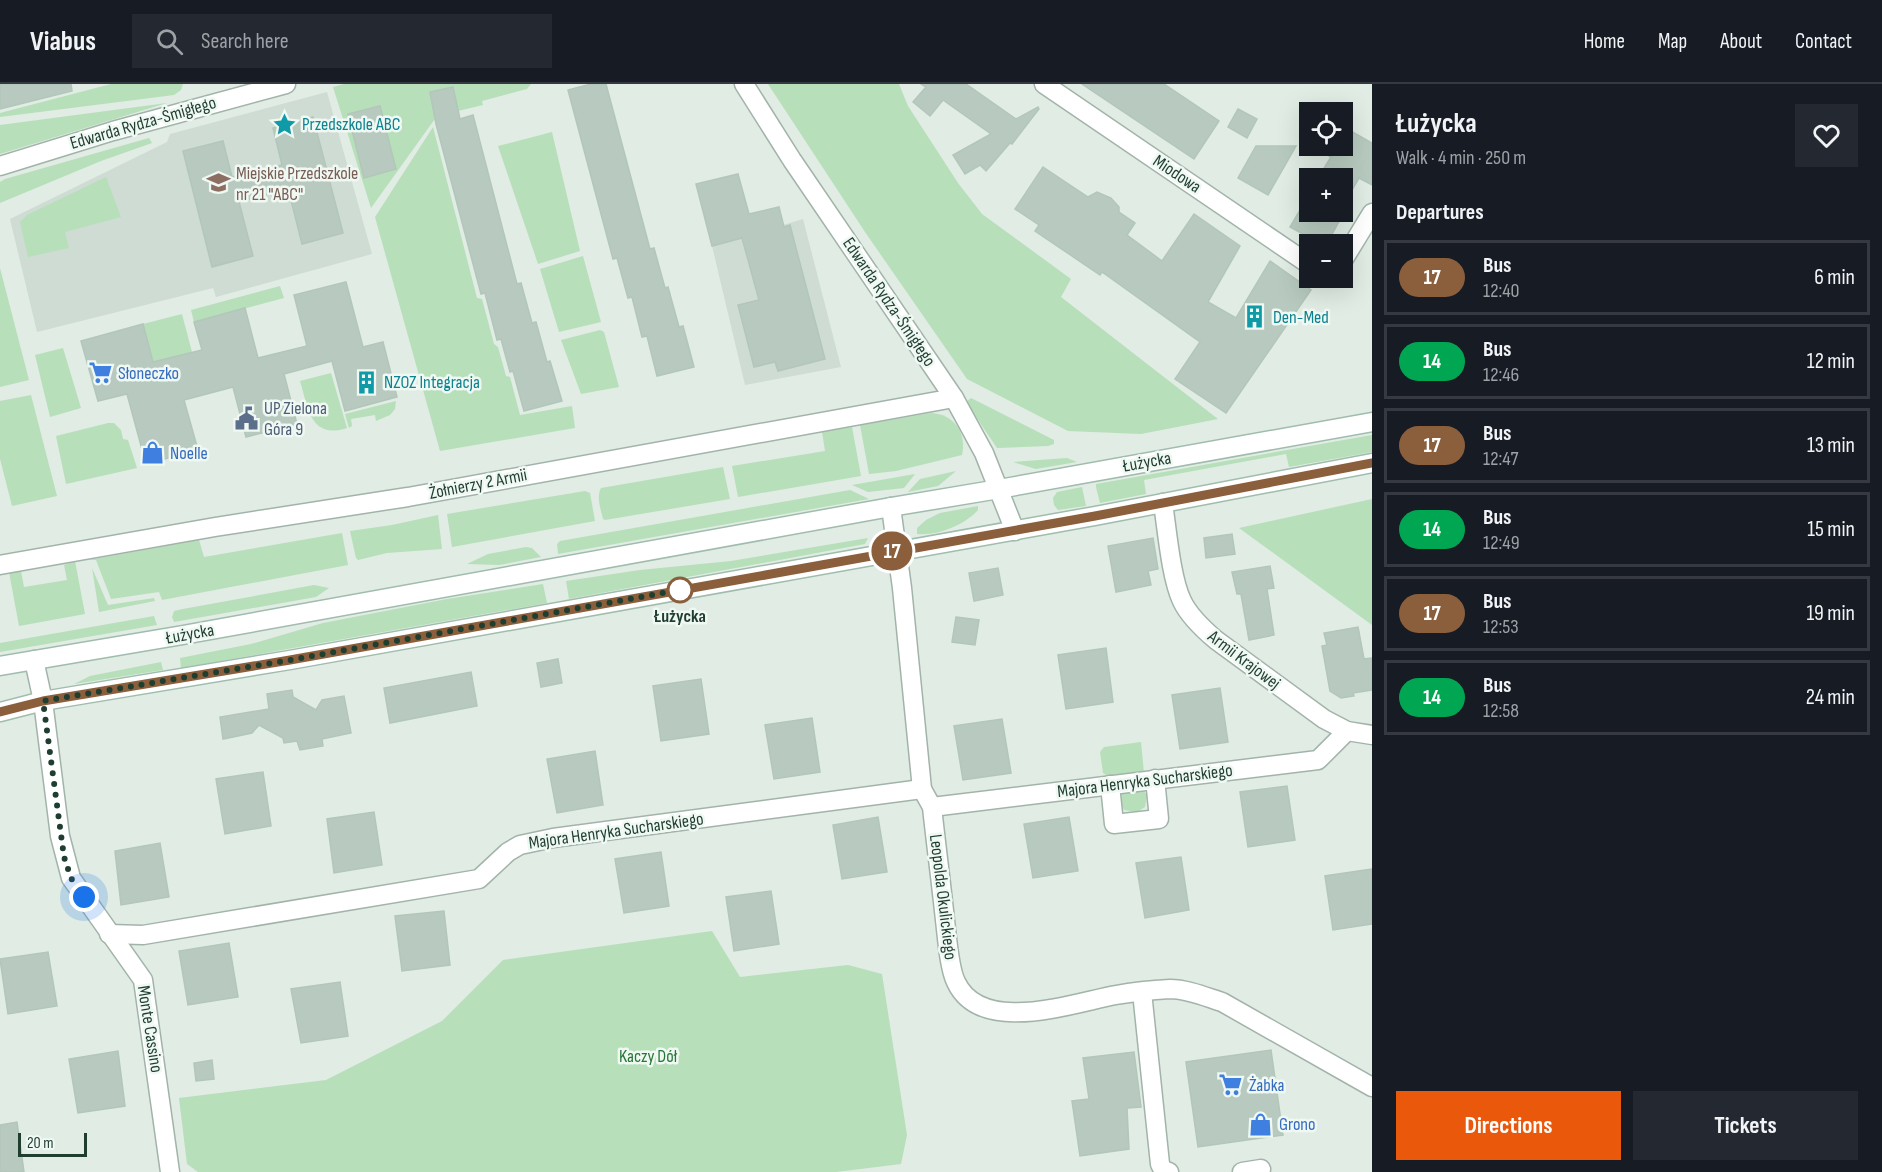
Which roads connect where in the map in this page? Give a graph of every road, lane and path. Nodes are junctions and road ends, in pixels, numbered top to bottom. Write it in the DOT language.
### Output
graph roads {
  1 [pos="286,84"];
  2 [pos="744,84"];
  3 [pos="1044,84"];
  4 [pos="3,165"];
  5 [pos="1372,213"];
  6 [pos="1353,244"];
  7 [pos="1299,257"];
  8 [pos="954,398"];
  9 [pos="1372,422"];
  10 [pos="1372,463"];
  11 [pos="999,489"];
  12 [pos="1163,503"];
  13 [pos="891,507"];
  14 [pos="1015,531"];
  15 [pos="897,550"];
  16 [pos="0,565"];
  17 [pos="34,660"];
  18 [pos="0,666"];
  19 [pos="43,701"];
  20 [pos="0,712"];
  21 [pos="1347,731"];
  22 [pos="1372,735"];
  23 [pos="1155,779"];
  24 [pos="1110,785"];
  25 [pos="922,789"];
  26 [pos="932,807"];
  27 [pos="110,934"];
  28 [pos="1142,992"];
  29 [pos="1372,1087"];
  30 [pos="1261,1169"];
  31 [pos="1165,1171"];
  32 [pos="170,1172"];
  33 [pos="1242,1172"];
  1 -- 4 [label="street, Edwarda Rydza-Śmigłego"];
  2 -- 8 [label="street, Edwarda Rydza-Śmigłego"];
  3 -- 7 [label="street, Miodowa"];
  5 -- 6 [label="street"];
  8 -- 11 [label="street, Edwarda Rydza-Śmigłego"];
  8 -- 16 [label="street, Żołnierzy 2 Armii"];
  9 -- 11 [label="street, Łużycka"];
  10 -- 12 [label="street"];
  11 -- 13 [label="street, Łużycka"];
  11 -- 14 [label="street, Edwarda Rydza-Śmigłego"];
  12 -- 14 [label="street"];
  12 -- 21 [label="street, Armii Krajowej"];
  13 -- 15 [label="street, Leopolda Okulickiego"];
  13 -- 17 [label="street, Łużycka"];
  14 -- 15 [label="street"];
  15 -- 19 [label="street"];
  15 -- 25 [label="street, Leopolda Okulickiego"];
  17 -- 18 [label="street, Łużycka"];
  17 -- 19 [label="street, Monte Cassino"];
  19 -- 20 [label="street"];
  19 -- 27 [label="street, Monte Cassino"];
  21 -- 22 [label="street, Armii Krajowej"];
  21 -- 23 [label="street, Majora Henryka Sucharskiego"];
  23 -- 24 [label="street, Majora Henryka Sucharskiego"];
  23 -- 24 [label="street"];
  24 -- 26 [label="street, Majora Henryka Sucharskiego"];
  25 -- 26 [label="street, Leopolda Okulickiego"];
  25 -- 27 [label="street, Majora Henryka Sucharskiego"];
  26 -- 28 [label="street, Leopolda Okulickiego"];
  27 -- 32 [label="street, Monte Cassino"];
  28 -- 29 [label="street, Leopolda Okulickiego"];
  28 -- 31 [label="street"];
  30 -- 33 [label="street"];
}
